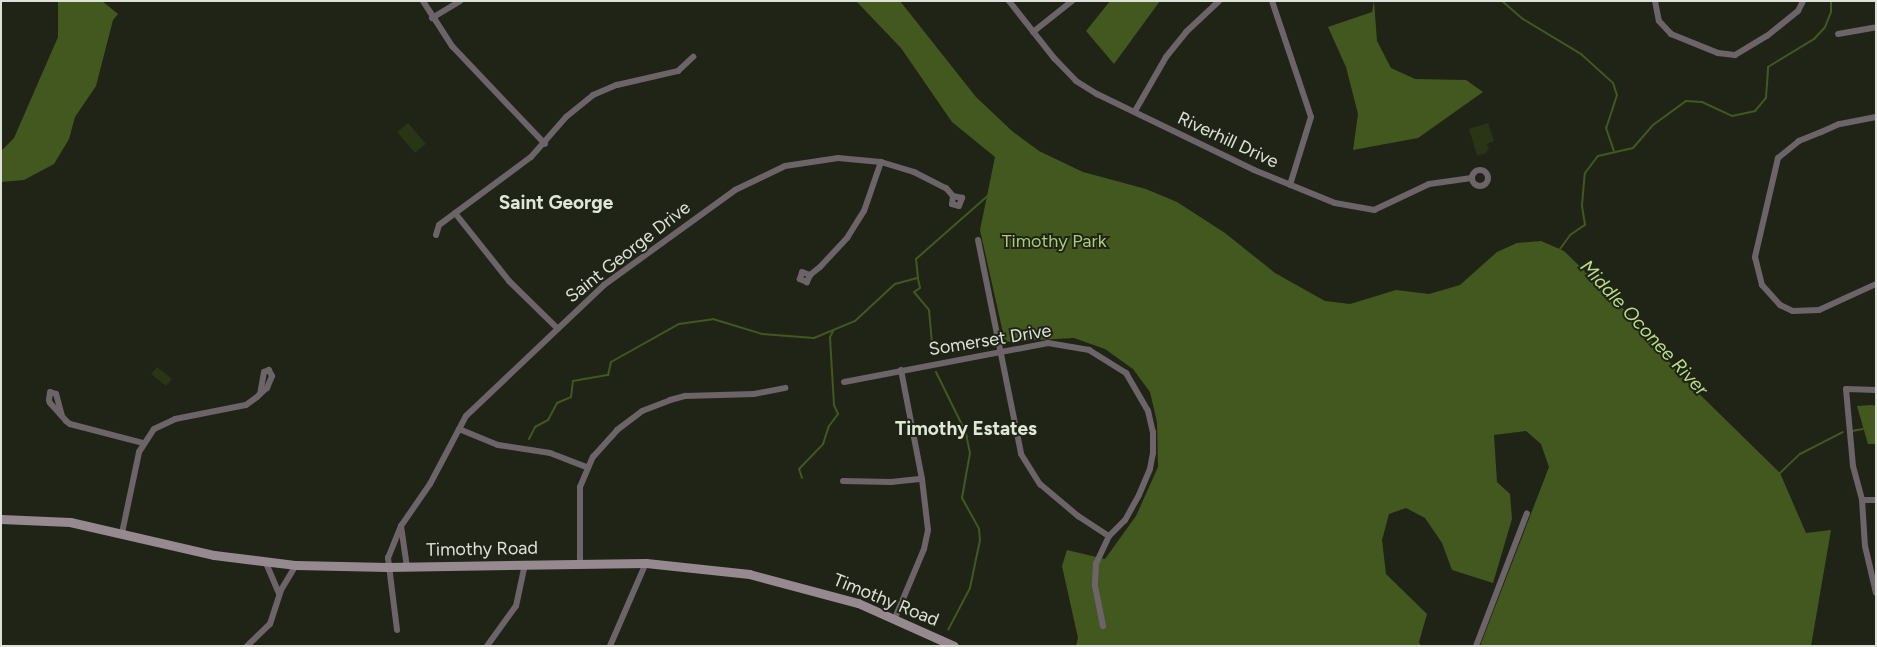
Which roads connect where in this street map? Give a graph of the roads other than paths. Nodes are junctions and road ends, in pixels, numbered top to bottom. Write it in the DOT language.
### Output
graph roads {
  1 [pos="423,1"];
  2 [pos="460,1"];
  3 [pos="1009,1"];
  4 [pos="1072,1"];
  5 [pos="1219,1"];
  6 [pos="1272,1"];
  7 [pos="1655,1"];
  8 [pos="1802,1"];
  9 [pos="432,18"];
  10 [pos="1876,26"];
  11 [pos="1033,32"];
  12 [pos="1838,34"];
  13 [pos="693,57"];
  14 [pos="1135,111"];
  15 [pos="1876,117"];
  16 [pos="545,144"];
  17 [pos="881,162"];
  18 [pos="1472,178"];
  19 [pos="1290,185"];
  20 [pos="953,196"];
  21 [pos="455,213"];
  22 [pos="436,235"];
  23 [pos="978,240"];
  24 [pos="810,275"];
  25 [pos="1876,284"];
  26 [pos="556,327"];
  27 [pos="999,352"];
  28 [pos="901,370"];
  29 [pos="844,382"];
  30 [pos="784,388"];
  31 [pos="1876,390"];
  32 [pos="260,394"];
  33 [pos="62,416"];
  34 [pos="459,430"];
  35 [pos="143,443"];
  36 [pos="587,467"];
  37 [pos="922,479"];
  38 [pos="843,481"];
  39 [pos="1862,500"];
  40 [pos="1876,500"];
  41 [pos="1527,513"];
  42 [pos="1,519"];
  43 [pos="401,526"];
  44 [pos="122,533"];
  45 [pos="1109,536"];
  46 [pos="266,562"];
  47 [pos="580,563"];
  48 [pos="646,563"];
  49 [pos="525,564"];
  50 [pos="296,565"];
  51 [pos="407,566"];
  52 [pos="387,567"];
  53 [pos="1876,593"];
  54 [pos="279,594"];
  55 [pos="895,618"];
  56 [pos="1103,626"];
  57 [pos="396,630"];
  58 [pos="247,646"];
  59 [pos="487,646"];
  60 [pos="610,646"];
  61 [pos="954,646"];
  62 [pos="1476,646"];
  1 -- 9 [label="street"];
  2 -- 9 [label="street"];
  3 -- 11 [label="street, Riverhill Drive"];
  4 -- 11 [label="street"];
  5 -- 14 [label="street"];
  6 -- 19 [label="street"];
  7 -- 8 [label="street"];
  9 -- 16 [label="street"];
  10 -- 12 [label="street"];
  11 -- 14 [label="street, Riverhill Drive"];
  13 -- 16 [label="street"];
  14 -- 19 [label="street, Riverhill Drive"];
  15 -- 25 [label="street"];
  16 -- 21 [label="street"];
  17 -- 20 [label="street, Saint George Drive"];
  17 -- 24 [label="street"];
  17 -- 26 [label="street, Saint George Drive"];
  18 -- 19 [label="street, Riverhill Drive"];
  21 -- 22 [label="street"];
  21 -- 26 [label="street"];
  23 -- 27 [label="street"];
  26 -- 34 [label="street, Saint George Drive"];
  27 -- 28 [label="street, Somerset Drive"];
  27 -- 45 [label="street"];
  27 -- 45 [label="street, Somerset Drive"];
  28 -- 29 [label="street, Somerset Drive"];
  28 -- 37 [label="street"];
  30 -- 36 [label="street"];
  31 -- 39 [label="street"];
  32 -- 35 [label="street"];
  33 -- 35 [label="street"];
  34 -- 36 [label="street"];
  34 -- 43 [label="street, Saint George Drive"];
  35 -- 44 [label="street"];
  36 -- 47 [label="street"];
  37 -- 38 [label="street"];
  37 -- 55 [label="street"];
  39 -- 40 [label="street"];
  39 -- 53 [label="street"];
  41 -- 62 [label="street"];
  42 -- 44 [label="main road, Timothy Road"];
  43 -- 51 [label="street"];
  43 -- 52 [label="street, Saint George Drive"];
  44 -- 46 [label="main road, Timothy Road"];
  45 -- 56 [label="street, Somerset Drive"];
  46 -- 50 [label="main road, Timothy Road"];
  46 -- 54 [label="street"];
  47 -- 48 [label="main road, Timothy Road"];
  47 -- 49 [label="main road, Timothy Road"];
  48 -- 55 [label="main road, Timothy Road"];
  48 -- 60 [label="street"];
  49 -- 51 [label="main road, Timothy Road"];
  49 -- 59 [label="street"];
  50 -- 52 [label="main road, Timothy Road"];
  50 -- 54 [label="street"];
  51 -- 52 [label="main road, Timothy Road"];
  52 -- 57 [label="street"];
  54 -- 58 [label="street"];
  55 -- 61 [label="main road, Timothy Road"];
}
